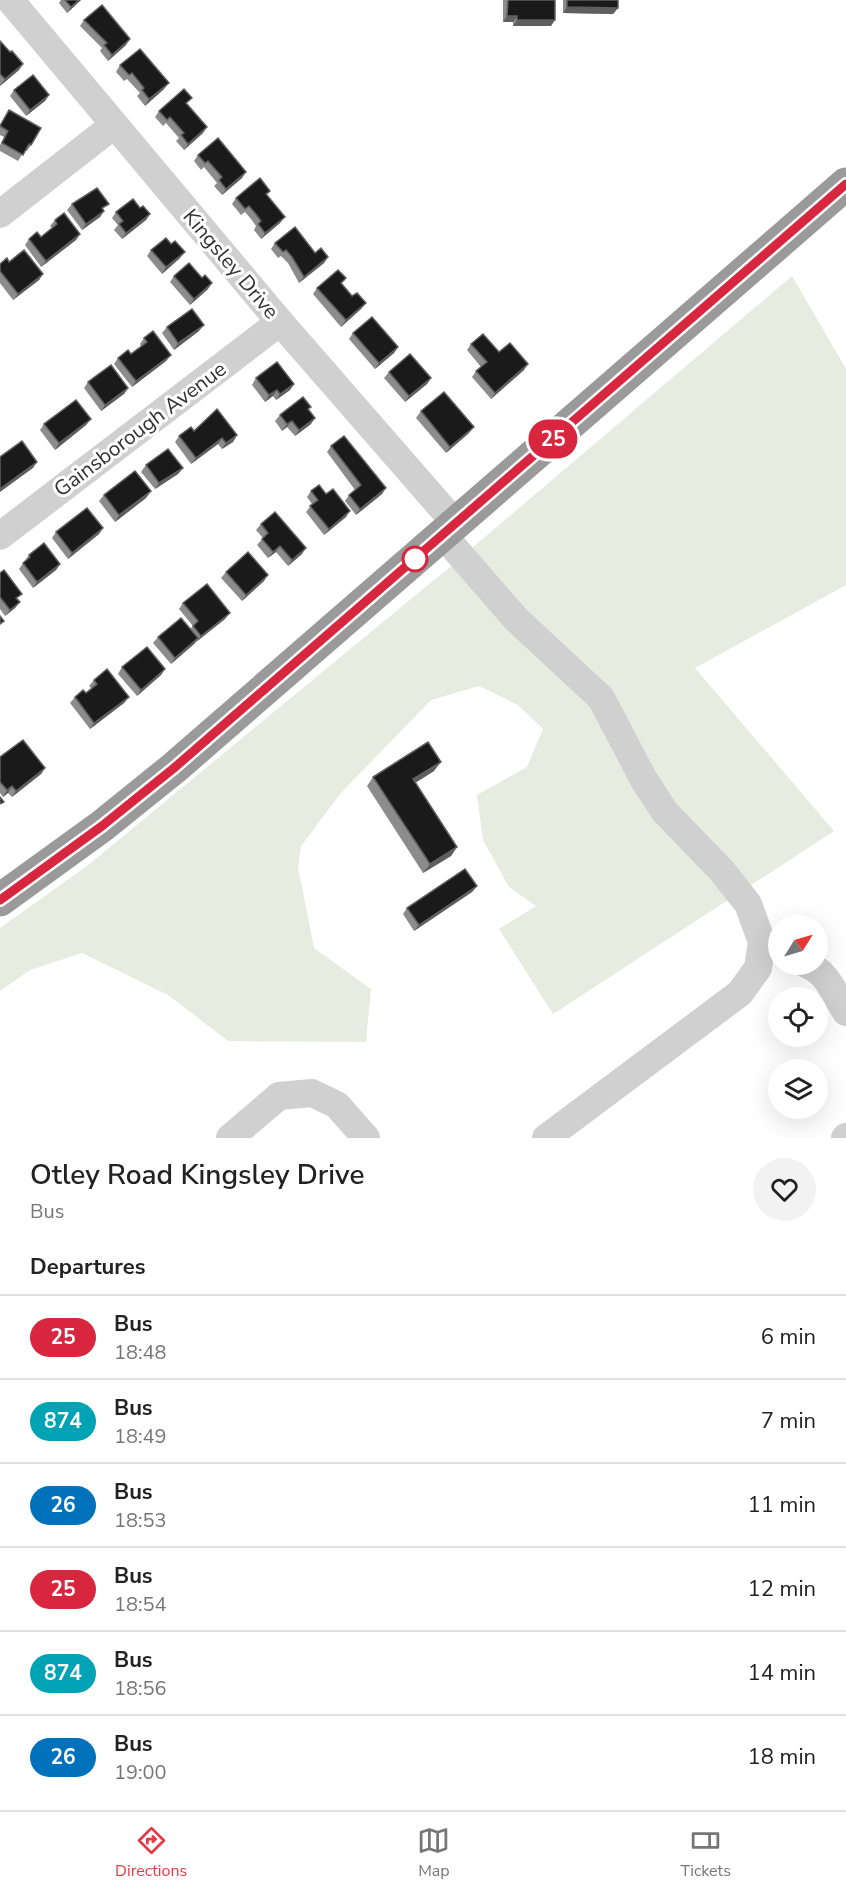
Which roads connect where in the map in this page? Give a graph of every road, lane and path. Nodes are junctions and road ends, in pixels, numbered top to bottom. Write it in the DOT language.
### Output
graph roads {
  1 [pos="10,0"];
  2 [pos="114,125"];
  3 [pos="846,184"];
  4 [pos="0,214"];
  5 [pos="280,322"];
  6 [pos="450,529"];
  7 [pos="0,536"];
  8 [pos="0,900"];
  9 [pos="768,954"];
  10 [pos="768,957"];
  11 [pos="822,975"];
  12 [pos="846,1012"];
  13 [pos="230,1138"];
  14 [pos="366,1138"];
  15 [pos="546,1138"];
  1 -- 2 [label="street, Kingsley Drive"];
  2 -- 4 [label="street"];
  2 -- 5 [label="street, Kingsley Drive"];
  3 -- 6 [label="highway"];
  5 -- 6 [label="street, Kingsley Drive"];
  5 -- 7 [label="street, Gainsborough Avenue"];
  6 -- 8 [label="highway"];
  6 -- 9 [label="street, Kingsley Drive"];
  10 -- 15 [label="street"];
  11 -- 12 [label="street"];
  13 -- 14 [label="street"];
}
